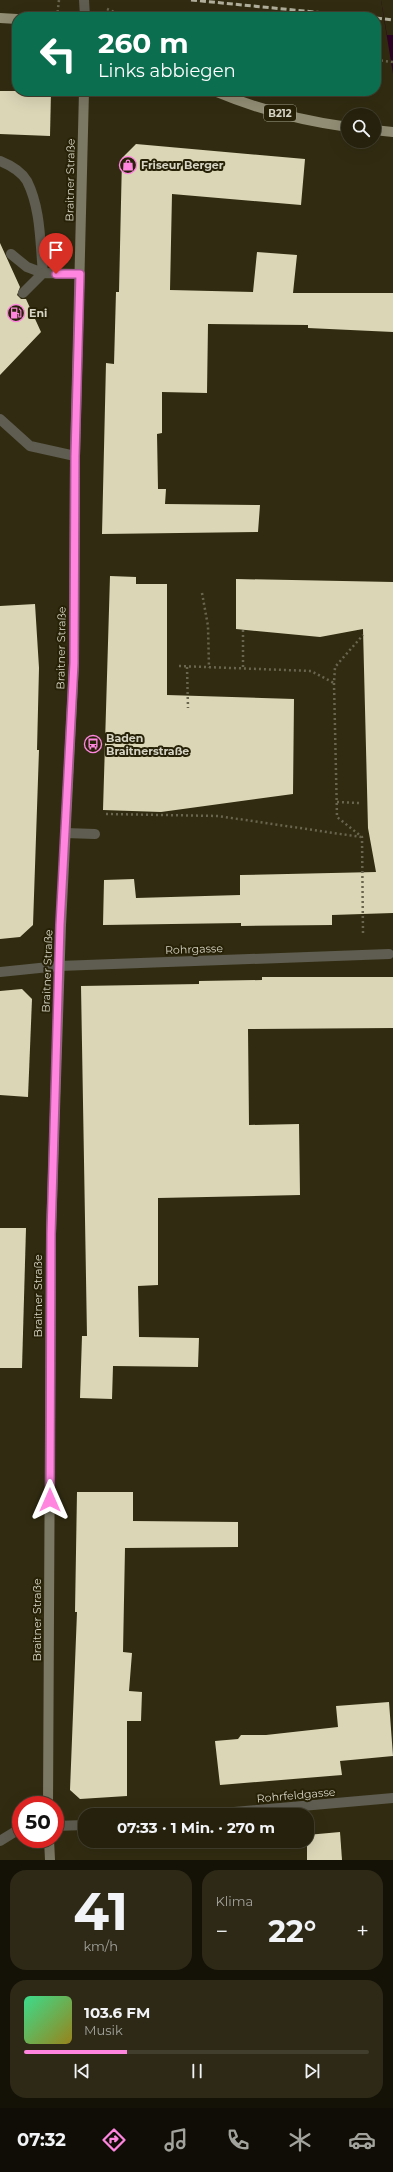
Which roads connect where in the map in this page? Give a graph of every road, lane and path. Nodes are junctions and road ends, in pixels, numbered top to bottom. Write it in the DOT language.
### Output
graph roads {
  1 [pos="58,0"];
  2 [pos="84,0"];
  3 [pos="57,12"];
  4 [pos="85,12"];
  5 [pos="0,18"];
  6 [pos="12,19"];
  7 [pos="381,61"];
  8 [pos="393,62"];
  9 [pos="84,96"];
  10 [pos="226,96"];
  11 [pos="341,126"];
  12 [pos="381,131"];
  13 [pos="391,132"];
  14 [pos="0,161"];
  15 [pos="11,254"];
  16 [pos="43,273"];
  17 [pos="80,274"];
  18 [pos="23,293"];
  19 [pos="0,420"];
  20 [pos="75,456"];
  21 [pos="202,593"];
  22 [pos="243,630"];
  23 [pos="363,636"];
  24 [pos="179,666"];
  25 [pos="187,667"];
  26 [pos="209,668"];
  27 [pos="243,669"];
  28 [pos="334,683"];
  29 [pos="188,708"];
  30 [pos="337,802"];
  31 [pos="359,803"];
  32 [pos="66,814"];
  33 [pos="65,833"];
  34 [pos="95,834"];
  35 [pos="362,837"];
  36 [pos="389,954"];
  37 [pos="363,955"];
  38 [pos="59,966"];
  39 [pos="0,972"];
  40 [pos="48,1796"];
  41 [pos="393,1798"];
  42 [pos="280,1808"];
  43 [pos="78,1825"];
  44 [pos="64,1826"];
  45 [pos="12,1834"];
  46 [pos="0,1841"];
  47 [pos="49,1848"];
  48 [pos="50,1860"];
  1 -- 3 [label="path"];
  2 -- 4 [label="street"];
  5 -- 6 [label="main road"];
  7 -- 8 [label="path"];
  9 -- 17 [label="main road, Braitner Straße"];
  10 -- 11 [label="main road, B212"];
  12 -- 13 [label="main road"];
  14 -- 16 [label="street"];
  15 -- 16 [label="street"];
  16 -- 17 [label="street"];
  16 -- 18 [label="street"];
  17 -- 20 [label="main road, Braitner Straße"];
  19 -- 20 [label="street"];
  20 -- 32 [label="main road, Braitner Straße"];
  21 -- 26 [label="path"];
  22 -- 27 [label="path"];
  23 -- 28 [label="path"];
  24 -- 25 [label="path"];
  25 -- 26 [label="path"];
  25 -- 29 [label="path"];
  26 -- 27 [label="path"];
  27 -- 28 [label="path"];
  28 -- 30 [label="path"];
  30 -- 31 [label="path"];
  30 -- 35 [label="path"];
  32 -- 33 [label="main road, Braitner Straße"];
  32 -- 35 [label="path"];
  33 -- 34 [label="street"];
  33 -- 38 [label="main road, Braitner Straße"];
  35 -- 37 [label="path"];
  36 -- 37 [label="street, Rohrgasse"];
  37 -- 38 [label="street, Rohrgasse"];
  38 -- 39 [label="street, Rohrgasse"];
  38 -- 40 [label="main road, Braitner Straße"];
  41 -- 42 [label="street, Rohrfeldgasse"];
  43 -- 44 [label="street"];
  45 -- 46 [label="street"];
  47 -- 48 [label="main road"];
}
